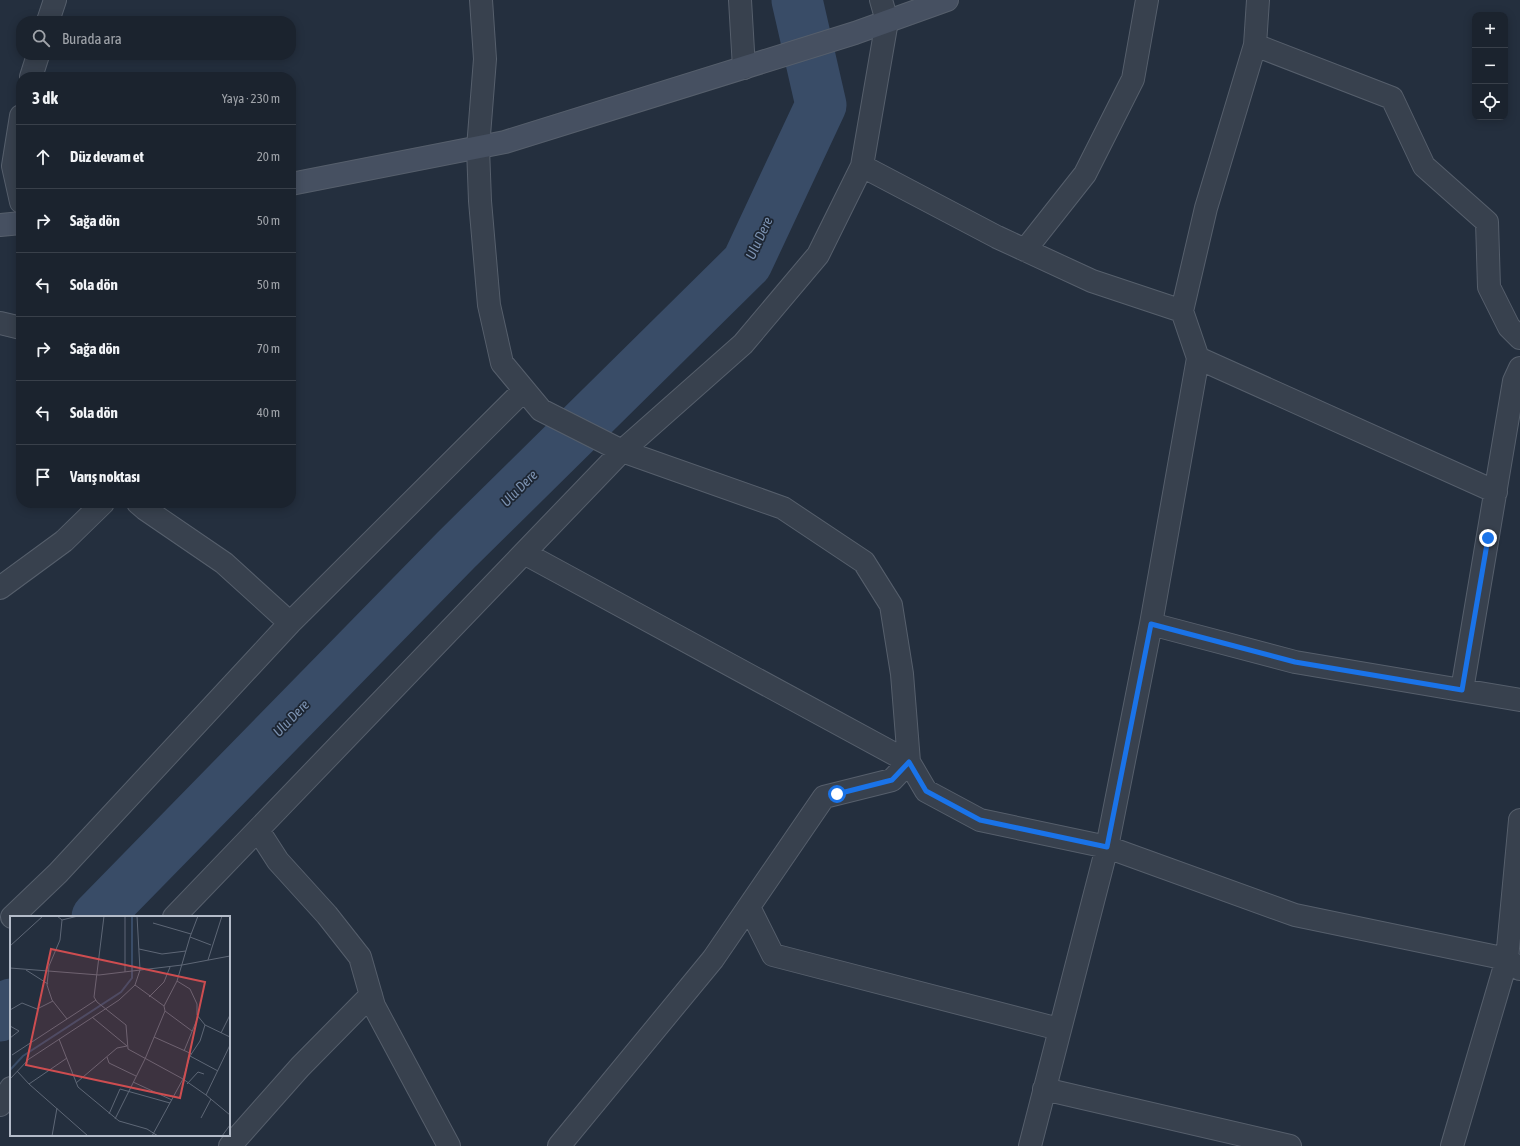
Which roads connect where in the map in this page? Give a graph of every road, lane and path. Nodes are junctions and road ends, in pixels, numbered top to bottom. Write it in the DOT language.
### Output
graph roads {
  1 [pos="55,0"];
  2 [pos="481,0"];
  3 [pos="740,0"];
  4 [pos="881,0"];
  5 [pos="947,0"];
  6 [pos="1147,0"];
  7 [pos="1258,0"];
  8 [pos="50,16"];
  9 [pos="887,21"];
  10 [pos="1255,45"];
  11 [pos="36,60"];
  12 [pos="752,65"];
  13 [pos="33,72"];
  14 [pos="16,147"];
  15 [pos="478,148"];
  16 [pos="862,166"];
  17 [pos="16,180"];
  18 [pos="296,183"];
  19 [pos="16,224"];
  20 [pos="0,226"];
  21 [pos="1025,250"];
  22 [pos="1182,311"];
  23 [pos="0,323"];
  24 [pos="16,327"];
  25 [pos="1520,338"];
  26 [pos="1198,358"];
  27 [pos="1520,368"];
  28 [pos="524,390"];
  29 [pos="622,451"];
  30 [pos="1496,492"];
  31 [pos="98,508"];
  32 [pos="144,508"];
  33 [pos="524,553"];
  34 [pos="0,588"];
  35 [pos="290,624"];
  36 [pos="1151,624"];
  37 [pos="1462,690"];
  38 [pos="1520,700"];
  39 [pos="909,762"];
  40 [pos="1520,820"];
  41 [pos="258,830"];
  42 [pos="1107,847"];
  43 [pos="749,906"];
  44 [pos="14,916"];
  45 [pos="175,916"];
  46 [pos="10,920"];
  47 [pos="0,929"];
  48 [pos="1513,964"];
  49 [pos="371,995"];
  50 [pos="1059,1028"];
  51 [pos="1044,1089"];
  52 [pos="10,1090"];
  53 [pos="0,1105"];
  54 [pos="230,1146"];
  55 [pos="449,1146"];
  56 [pos="559,1146"];
  57 [pos="1030,1146"];
  58 [pos="1290,1146"];
  59 [pos="1452,1146"];
  1 -- 8 [label="street"];
  2 -- 15 [label="street"];
  3 -- 12 [label="street"];
  4 -- 9 [label="street"];
  5 -- 9 [label="main road"];
  6 -- 21 [label="street"];
  7 -- 10 [label="street"];
  9 -- 12 [label="main road"];
  9 -- 16 [label="street"];
  10 -- 22 [label="street"];
  10 -- 25 [label="street"];
  11 -- 13 [label="street"];
  12 -- 15 [label="main road"];
  14 -- 17 [label="street"];
  15 -- 18 [label="main road"];
  15 -- 28 [label="street"];
  16 -- 21 [label="street"];
  16 -- 29 [label="street"];
  19 -- 20 [label="main road"];
  21 -- 22 [label="street"];
  22 -- 26 [label="street"];
  23 -- 24 [label="street"];
  26 -- 30 [label="street"];
  26 -- 36 [label="street"];
  27 -- 30 [label="street"];
  28 -- 29 [label="street"];
  28 -- 35 [label="street"];
  29 -- 33 [label="street"];
  29 -- 39 [label="street"];
  30 -- 37 [label="street"];
  31 -- 34 [label="street"];
  32 -- 35 [label="street"];
  33 -- 39 [label="street"];
  33 -- 41 [label="street"];
  35 -- 44 [label="street"];
  36 -- 37 [label="street"];
  36 -- 42 [label="street"];
  37 -- 38 [label="street"];
  39 -- 42 [label="street"];
  39 -- 43 [label="street"];
  40 -- 48 [label="street"];
  41 -- 45 [label="street"];
  41 -- 49 [label="street"];
  42 -- 48 [label="street"];
  42 -- 50 [label="street"];
  43 -- 50 [label="street"];
  43 -- 56 [label="street"];
  46 -- 47 [label="street"];
  48 -- 59 [label="street"];
  49 -- 54 [label="street"];
  49 -- 55 [label="street"];
  50 -- 51 [label="street"];
  51 -- 57 [label="street"];
  51 -- 58 [label="street"];
  52 -- 53 [label="street"];
}
